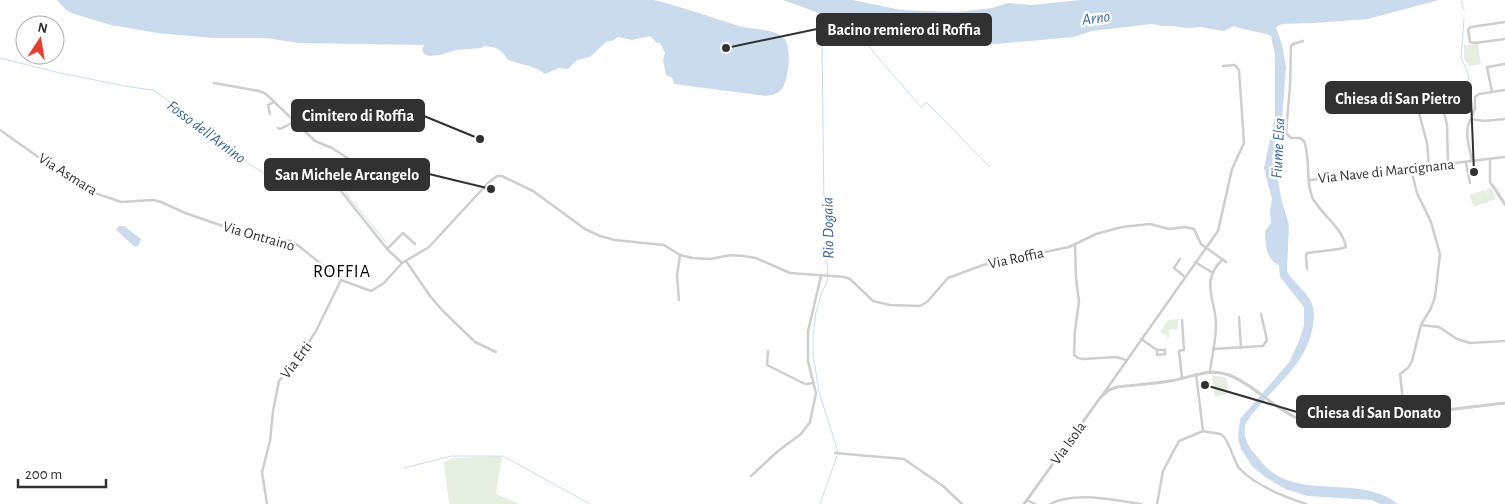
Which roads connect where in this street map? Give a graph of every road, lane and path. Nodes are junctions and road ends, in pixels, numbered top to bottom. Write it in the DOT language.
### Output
graph roads {
  1 [pos="1505,22"];
  2 [pos="1505,39"];
  3 [pos="1303,41"];
  4 [pos="1505,64"];
  5 [pos="1223,66"];
  6 [pos="214,83"];
  7 [pos="1505,90"];
  8 [pos="1492,92"];
  9 [pos="274,102"];
  10 [pos="1449,104"];
  11 [pos="1442,105"];
  12 [pos="270,114"];
  13 [pos="1471,119"];
  14 [pos="1505,119"];
  15 [pos="294,122"];
  16 [pos="278,128"];
  17 [pos="0,130"];
  18 [pos="1505,157"];
  19 [pos="1490,159"];
  20 [pos="1472,162"];
  21 [pos="1466,163"];
  22 [pos="1448,164"];
  23 [pos="1429,166"];
  24 [pos="1411,169"];
  25 [pos="1310,180"];
  26 [pos="1470,183"];
  27 [pos="141,200"];
  28 [pos="1505,205"];
  29 [pos="415,244"];
  30 [pos="1075,245"];
  31 [pos="387,249"];
  32 [pos="1206,249"];
  33 [pos="680,255"];
  34 [pos="1180,259"];
  35 [pos="406,261"];
  36 [pos="1195,262"];
  37 [pos="402,263"];
  38 [pos="1307,269"];
  39 [pos="1213,273"];
  40 [pos="821,276"];
  41 [pos="1185,277"];
  42 [pos="341,280"];
  43 [pos="679,300"];
  44 [pos="1261,314"];
  45 [pos="1238,317"];
  46 [pos="1182,320"];
  47 [pos="1421,325"];
  48 [pos="1142,339"];
  49 [pos="1505,341"];
  50 [pos="1241,348"];
  51 [pos="1213,349"];
  52 [pos="1157,350"];
  53 [pos="768,351"];
  54 [pos="496,352"];
  55 [pos="1126,360"];
  56 [pos="1210,371"];
  57 [pos="1196,374"];
  58 [pos="1115,377"];
  59 [pos="1182,378"];
  60 [pos="1111,381"];
  61 [pos="813,383"];
  62 [pos="1115,388"];
  63 [pos="1100,398"];
  64 [pos="1505,403"];
  65 [pos="1407,414"];
  66 [pos="1203,431"];
  67 [pos="836,453"];
  68 [pos="751,476"];
  69 [pos="1025,502"];
  70 [pos="267,504"];
  71 [pos="962,504"];
  72 [pos="1035,504"];
  73 [pos="1050,504"];
  74 [pos="1141,504"];
  75 [pos="1157,504"];
  76 [pos="1306,504"];
  1 -- 2 [label="street"];
  3 -- 25 [label="street"];
  4 -- 8 [label="street"];
  5 -- 32 [label="street, Via Isola"];
  6 -- 9 [label="street"];
  7 -- 8 [label="street"];
  8 -- 13 [label="street"];
  9 -- 12 [label="street"];
  9 -- 15 [label="street"];
  10 -- 11 [label="street"];
  11 -- 22 [label="street"];
  11 -- 23 [label="street"];
  13 -- 14 [label="street"];
  13 -- 20 [label="street"];
  15 -- 16 [label="street"];
  15 -- 31 [label="street"];
  17 -- 27 [label="street, Via Asmara"];
  18 -- 19 [label="street, Via Nave di Marcignana"];
  19 -- 20 [label="street, Via Nave di Marcignana"];
  19 -- 28 [label="street"];
  20 -- 21 [label="street, Via Nave di Marcignana"];
  21 -- 22 [label="street, Via Nave di Marcignana"];
  21 -- 26 [label="street"];
  22 -- 23 [label="street, Via Nave di Marcignana"];
  23 -- 24 [label="street, Via Nave di Marcignana"];
  24 -- 25 [label="street, Via Nave di Marcignana"];
  24 -- 47 [label="street"];
  25 -- 38 [label="street, Via Nave di Marcignana"];
  27 -- 42 [label="street, Via Ontraino"];
  29 -- 31 [label="street"];
  30 -- 32 [label="street, Via Roffia"];
  30 -- 40 [label="street, Via Roffia"];
  30 -- 55 [label="street"];
  31 -- 37 [label="street"];
  32 -- 36 [label="street, Via Isola"];
  32 -- 39 [label="street"];
  33 -- 35 [label="street, Via Ontraino"];
  33 -- 40 [label="street"];
  33 -- 43 [label="street"];
  34 -- 41 [label="street"];
  35 -- 37 [label="street, Via Ontraino"];
  35 -- 54 [label="street"];
  36 -- 39 [label="street"];
  36 -- 41 [label="street, Via Isola"];
  37 -- 42 [label="street, Via Ontraino"];
  39 -- 51 [label="street"];
  40 -- 61 [label="street"];
  41 -- 48 [label="street, Via Isola"];
  42 -- 70 [label="street, Via Erti"];
  44 -- 50 [label="street"];
  45 -- 50 [label="street"];
  46 -- 59 [label="street"];
  47 -- 49 [label="street"];
  47 -- 65 [label="street"];
  48 -- 52 [label="street"];
  48 -- 55 [label="street, Via Isola"];
  50 -- 51 [label="street"];
  51 -- 56 [label="street"];
  53 -- 61 [label="street"];
  55 -- 58 [label="street, Via Isola"];
  56 -- 57 [label="street"];
  56 -- 65 [label="street"];
  57 -- 59 [label="street"];
  57 -- 66 [label="street"];
  58 -- 60 [label="street, Via Isola"];
  58 -- 62 [label="street"];
  59 -- 62 [label="street"];
  60 -- 62 [label="street"];
  60 -- 63 [label="street, Via Isola"];
  61 -- 68 [label="street"];
  62 -- 63 [label="street"];
  63 -- 69 [label="street, Via Isola"];
  64 -- 65 [label="street"];
  66 -- 75 [label="street"];
  66 -- 76 [label="street"];
  67 -- 71 [label="street"];
  69 -- 72 [label="street"];
  73 -- 74 [label="street"];
}
